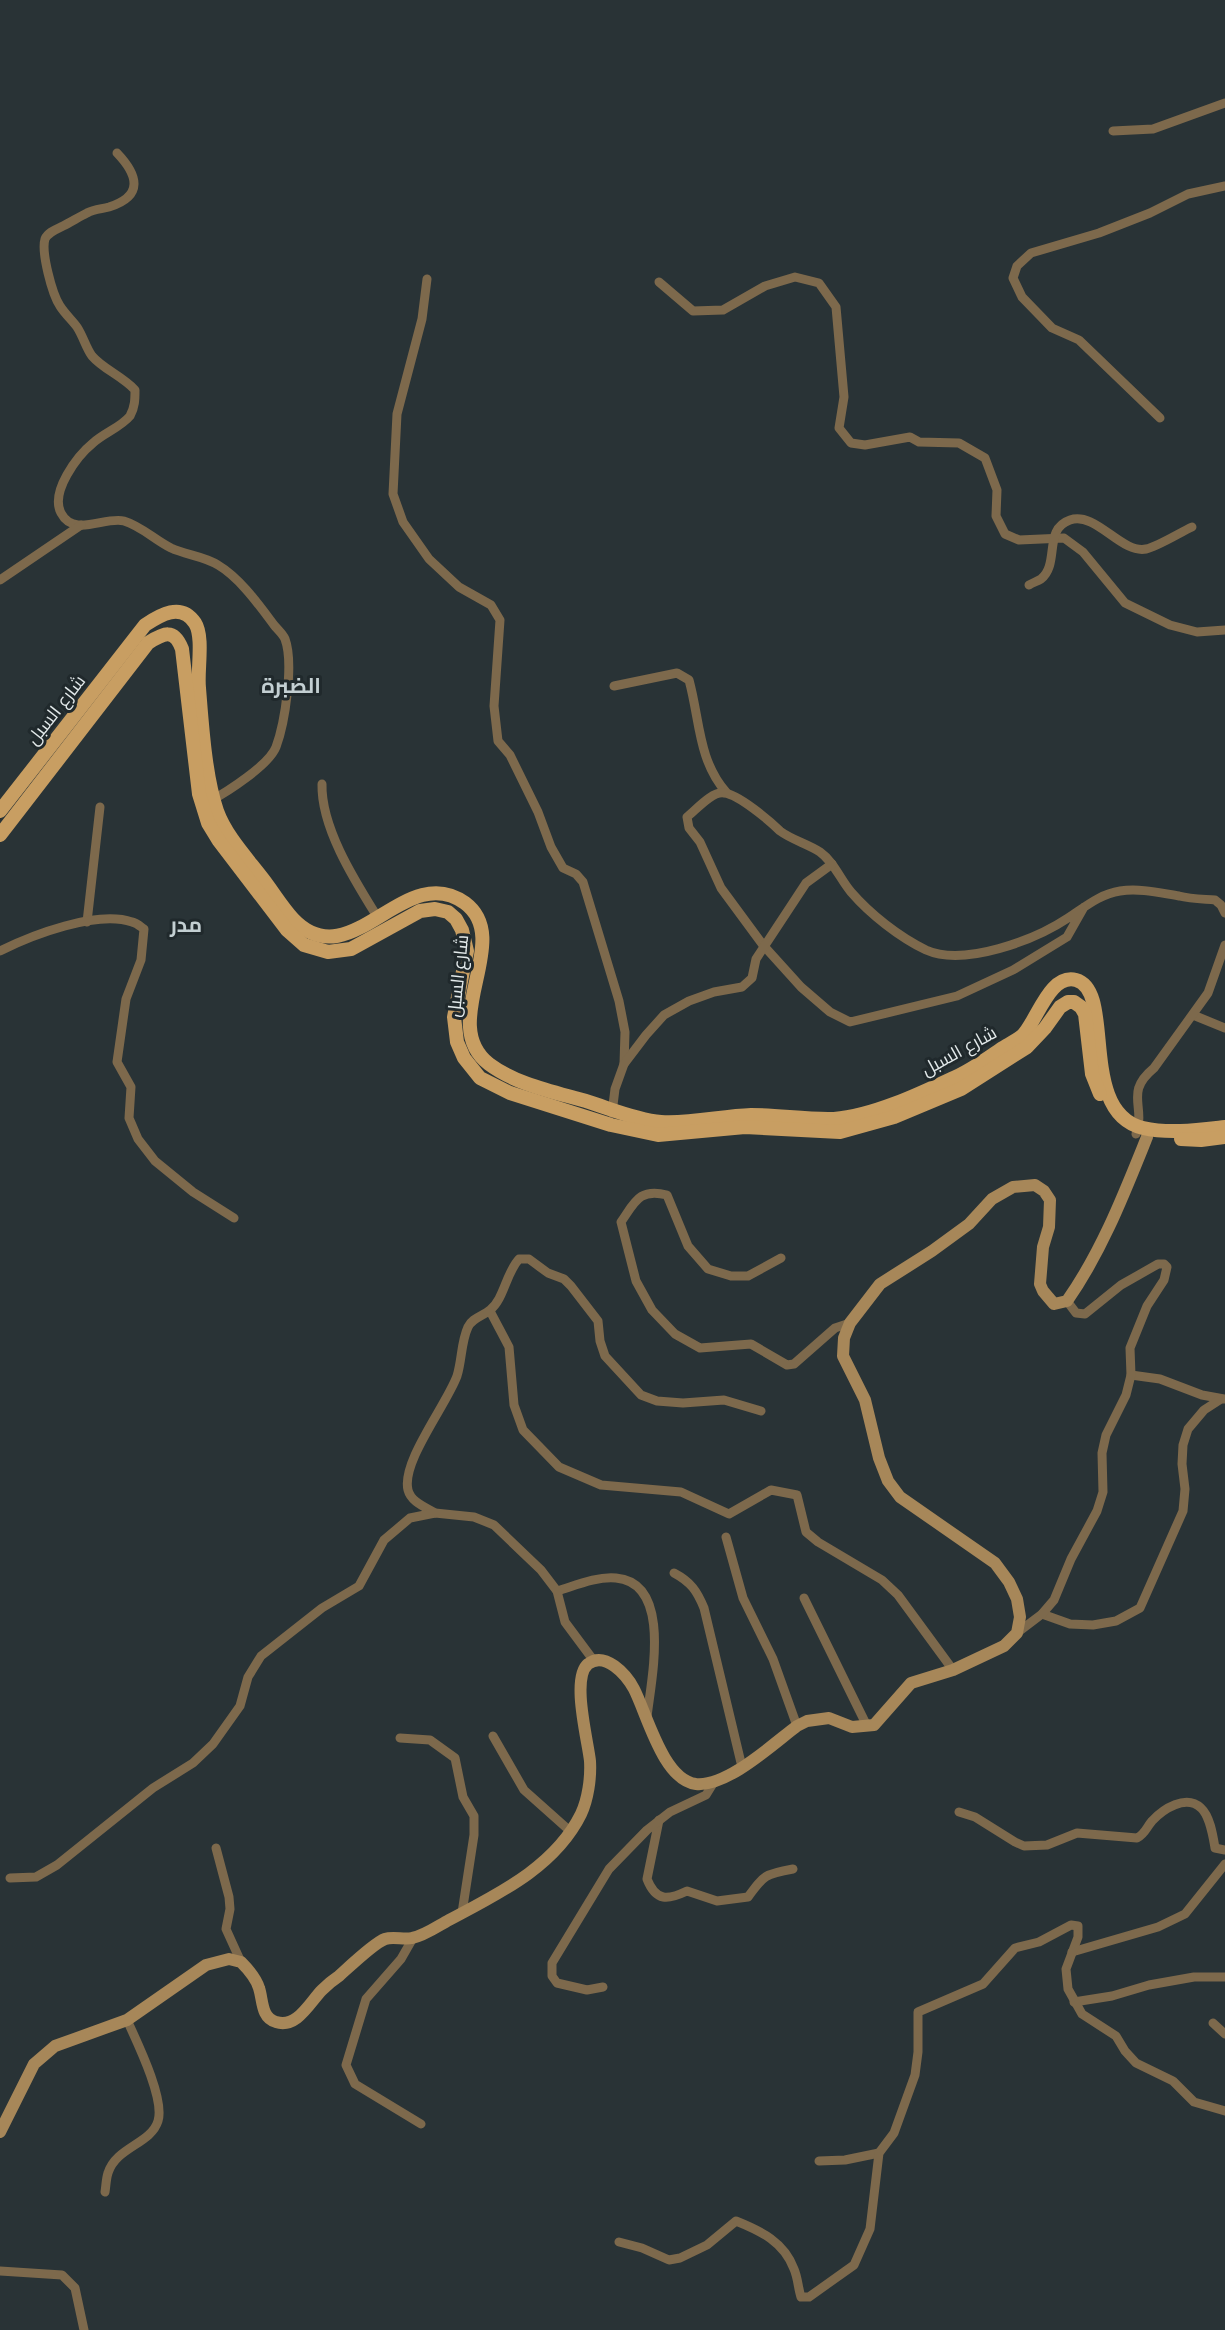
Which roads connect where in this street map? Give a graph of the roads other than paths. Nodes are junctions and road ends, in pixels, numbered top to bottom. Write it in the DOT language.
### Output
graph roads {
  1 [pos="1225,103"];
  2 [pos="1113,130"];
  3 [pos="117,153"];
  4 [pos="1225,186"];
  5 [pos="427,279"];
  6 [pos="658,282"];
  7 [pos="1160,418"];
  8 [pos="81,525"];
  9 [pos="1192,527"];
  10 [pos="1054,538"];
  11 [pos="0,580"];
  12 [pos="1029,585"];
  13 [pos="1225,630"];
  14 [pos="614,686"];
  15 [pos="321,784"];
  16 [pos="726,792"];
  17 [pos="208,802"];
  18 [pos="100,807"];
  19 [pos="0,811"];
  20 [pos="0,835"];
  21 [pos="832,864"];
  22 [pos="1224,905"];
  23 [pos="1084,907"];
  24 [pos="378,918"];
  25 [pos="87,922"];
  26 [pos="763,945"];
  27 [pos="1225,945"];
  28 [pos="0,951"];
  29 [pos="1193,1015"];
  30 [pos="1225,1028"];
  31 [pos="624,1064"];
  32 [pos="612,1110"];
  33 [pos="611,1125"];
  34 [pos="1225,1127"];
  35 [pos="1140,1133"];
  36 [pos="1225,1137"];
  37 [pos="234,1218"];
  38 [pos="781,1258"];
  39 [pos="1067,1301"];
  40 [pos="490,1311"];
  41 [pos="850,1323"];
  42 [pos="1131,1375"];
  43 [pos="1223,1399"];
  44 [pos="761,1411"];
  45 [pos="435,1514"];
  46 [pos="726,1537"];
  47 [pos="674,1573"];
  48 [pos="556,1591"];
  49 [pos="804,1598"];
  50 [pos="1042,1614"];
  51 [pos="1017,1633"];
  52 [pos="594,1661"];
  53 [pos="953,1670"];
  54 [pos="647,1719"];
  55 [pos="867,1725"];
  56 [pos="797,1726"];
  57 [pos="493,1736"];
  58 [pos="400,1738"];
  59 [pos="742,1767"];
  60 [pos="714,1782"];
  61 [pos="958,1812"];
  62 [pos="659,1820"];
  63 [pos="570,1831"];
  64 [pos="216,1848"];
  65 [pos="1225,1850"];
  66 [pos="1225,1864"];
  67 [pos="793,1869"];
  68 [pos="10,1878"];
  69 [pos="462,1913"];
  70 [pos="413,1938"];
  71 [pos="1072,1952"];
  72 [pos="242,1962"];
  73 [pos="1225,1977"];
  74 [pos="603,1987"];
  75 [pos="1074,2002"];
  76 [pos="127,2020"];
  77 [pos="1213,2023"];
  78 [pos="1225,2034"];
  79 [pos="1225,2111"];
  80 [pos="421,2124"];
  81 [pos="0,2132"];
  82 [pos="879,2153"];
  83 [pos="819,2161"];
  84 [pos="105,2192"];
  85 [pos="619,2242"];
  86 [pos="0,2271"];
  87 [pos="84,2330"];
  1 -- 2 [label="street"];
  3 -- 8 [label="street"];
  4 -- 7 [label="street"];
  5 -- 31 [label="street"];
  6 -- 10 [label="street"];
  8 -- 11 [label="street"];
  8 -- 17 [label="street"];
  9 -- 10 [label="street"];
  10 -- 12 [label="street"];
  10 -- 13 [label="street"];
  14 -- 16 [label="street"];
  15 -- 24 [label="street"];
  16 -- 21 [label="street"];
  16 -- 26 [label="street"];
  17 -- 19 [label="main road, شارع السبل"];
  17 -- 20 [label="main road, شارع السبل"];
  17 -- 24 [label="main road, شارع السبل"];
  17 -- 33 [label="main road, شارع السبل"];
  18 -- 25 [label="street"];
  21 -- 23 [label="street"];
  21 -- 26 [label="street"];
  22 -- 23 [label="street"];
  23 -- 26 [label="street"];
  24 -- 32 [label="main road, شارع السبل"];
  25 -- 28 [label="street"];
  25 -- 37 [label="street"];
  26 -- 31 [label="street"];
  27 -- 29 [label="street"];
  29 -- 30 [label="street"];
  29 -- 35 [label="street"];
  31 -- 32 [label="street"];
  32 -- 33 [label="street"];
  32 -- 35 [label="main road, شارع السبل"];
  33 -- 35 [label="main road, شارع السبل"];
  34 -- 35 [label="main road"];
  35 -- 36 [label="main road"];
  35 -- 39 [label="street"];
  38 -- 41 [label="street"];
  39 -- 41 [label="street"];
  39 -- 42 [label="street"];
  40 -- 44 [label="street"];
  40 -- 45 [label="street"];
  40 -- 53 [label="street"];
  41 -- 51 [label="street"];
  42 -- 43 [label="street"];
  42 -- 50 [label="street"];
  43 -- 50 [label="street"];
  45 -- 48 [label="street"];
  45 -- 68 [label="street"];
  46 -- 56 [label="street"];
  47 -- 59 [label="street"];
  48 -- 52 [label="street"];
  48 -- 54 [label="street"];
  49 -- 55 [label="street"];
  50 -- 51 [label="street"];
  51 -- 53 [label="street"];
  52 -- 54 [label="street"];
  52 -- 63 [label="street"];
  53 -- 55 [label="street"];
  54 -- 60 [label="street"];
  55 -- 56 [label="street"];
  56 -- 59 [label="street"];
  57 -- 63 [label="street"];
  58 -- 69 [label="street"];
  59 -- 60 [label="street"];
  60 -- 62 [label="street"];
  61 -- 65 [label="street"];
  62 -- 67 [label="street"];
  62 -- 74 [label="street"];
  63 -- 69 [label="street"];
  64 -- 72 [label="street"];
  66 -- 71 [label="street"];
  69 -- 70 [label="street"];
  70 -- 72 [label="street"];
  70 -- 80 [label="street"];
  71 -- 75 [label="street"];
  71 -- 82 [label="street"];
  72 -- 76 [label="street"];
  73 -- 75 [label="street"];
  75 -- 79 [label="street"];
  76 -- 81 [label="street"];
  76 -- 84 [label="street"];
  77 -- 78 [label="street"];
  82 -- 83 [label="street"];
  82 -- 85 [label="street"];
  86 -- 87 [label="street"];
}
